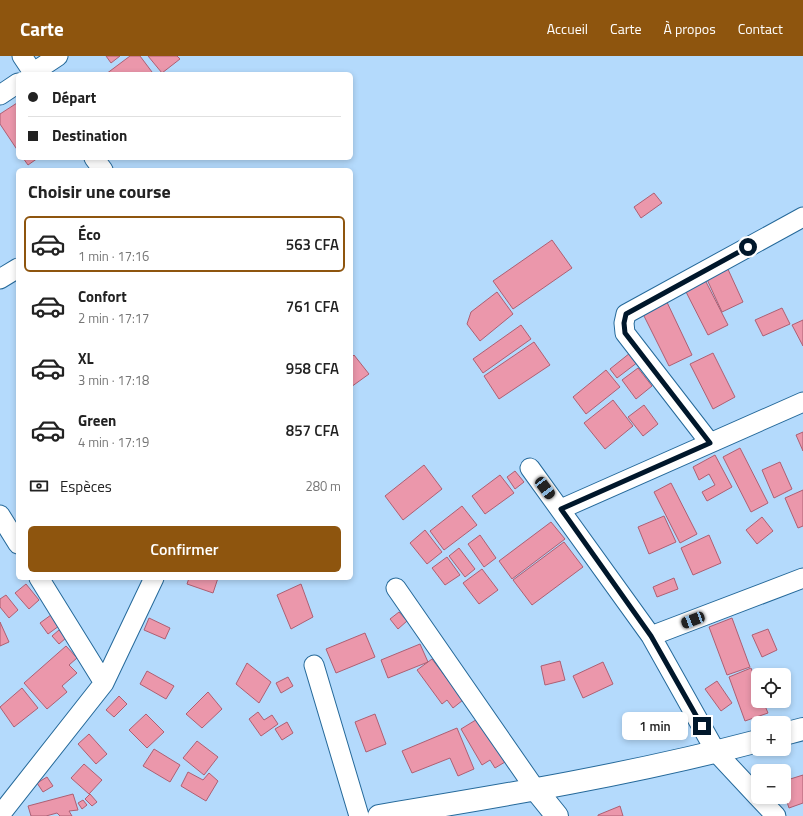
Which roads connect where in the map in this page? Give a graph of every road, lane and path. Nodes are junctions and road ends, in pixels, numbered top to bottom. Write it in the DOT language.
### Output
graph roads {
  1 [pos="22,56"];
  2 [pos="58,56"];
  3 [pos="28,72"];
  4 [pos="35,72"];
  5 [pos="16,85"];
  6 [pos="0,95"];
  7 [pos="803,217"];
  8 [pos="16,269"];
  9 [pos="0,279"];
  10 [pos="803,402"];
  11 [pos="710,443"];
  12 [pos="530,468"];
  13 [pos="561,509"];
  14 [pos="0,515"];
  15 [pos="16,541"];
  16 [pos="803,578"];
  17 [pos="40,580"];
  18 [pos="153,580"];
  19 [pos="396,588"];
  20 [pos="651,636"];
  21 [pos="314,665"];
  22 [pos="104,683"];
  23 [pos="803,729"];
  24 [pos="791,732"];
  25 [pos="751,742"];
  26 [pos="716,752"];
  27 [pos="536,790"];
  28 [pos="751,790"];
  29 [pos="765,804"];
  30 [pos="0,815"];
  31 [pos="359,816"];
  32 [pos="379,816"];
  33 [pos="557,816"];
  34 [pos="776,816"];
  1 -- 3 [label="street"];
  2 -- 4 [label="street"];
  5 -- 6 [label="street"];
  7 -- 11 [label="street"];
  8 -- 9 [label="street"];
  10 -- 11 [label="street"];
  11 -- 13 [label="street"];
  12 -- 13 [label="street"];
  13 -- 20 [label="street"];
  14 -- 15 [label="street"];
  16 -- 20 [label="street"];
  17 -- 22 [label="street"];
  18 -- 22 [label="street"];
  19 -- 27 [label="street"];
  20 -- 26 [label="street"];
  21 -- 31 [label="street"];
  22 -- 30 [label="street"];
  23 -- 24 [label="street"];
  25 -- 26 [label="street"];
  26 -- 27 [label="street"];
  26 -- 28 [label="street"];
  27 -- 32 [label="street"];
  27 -- 33 [label="street"];
  29 -- 34 [label="street"];
}
